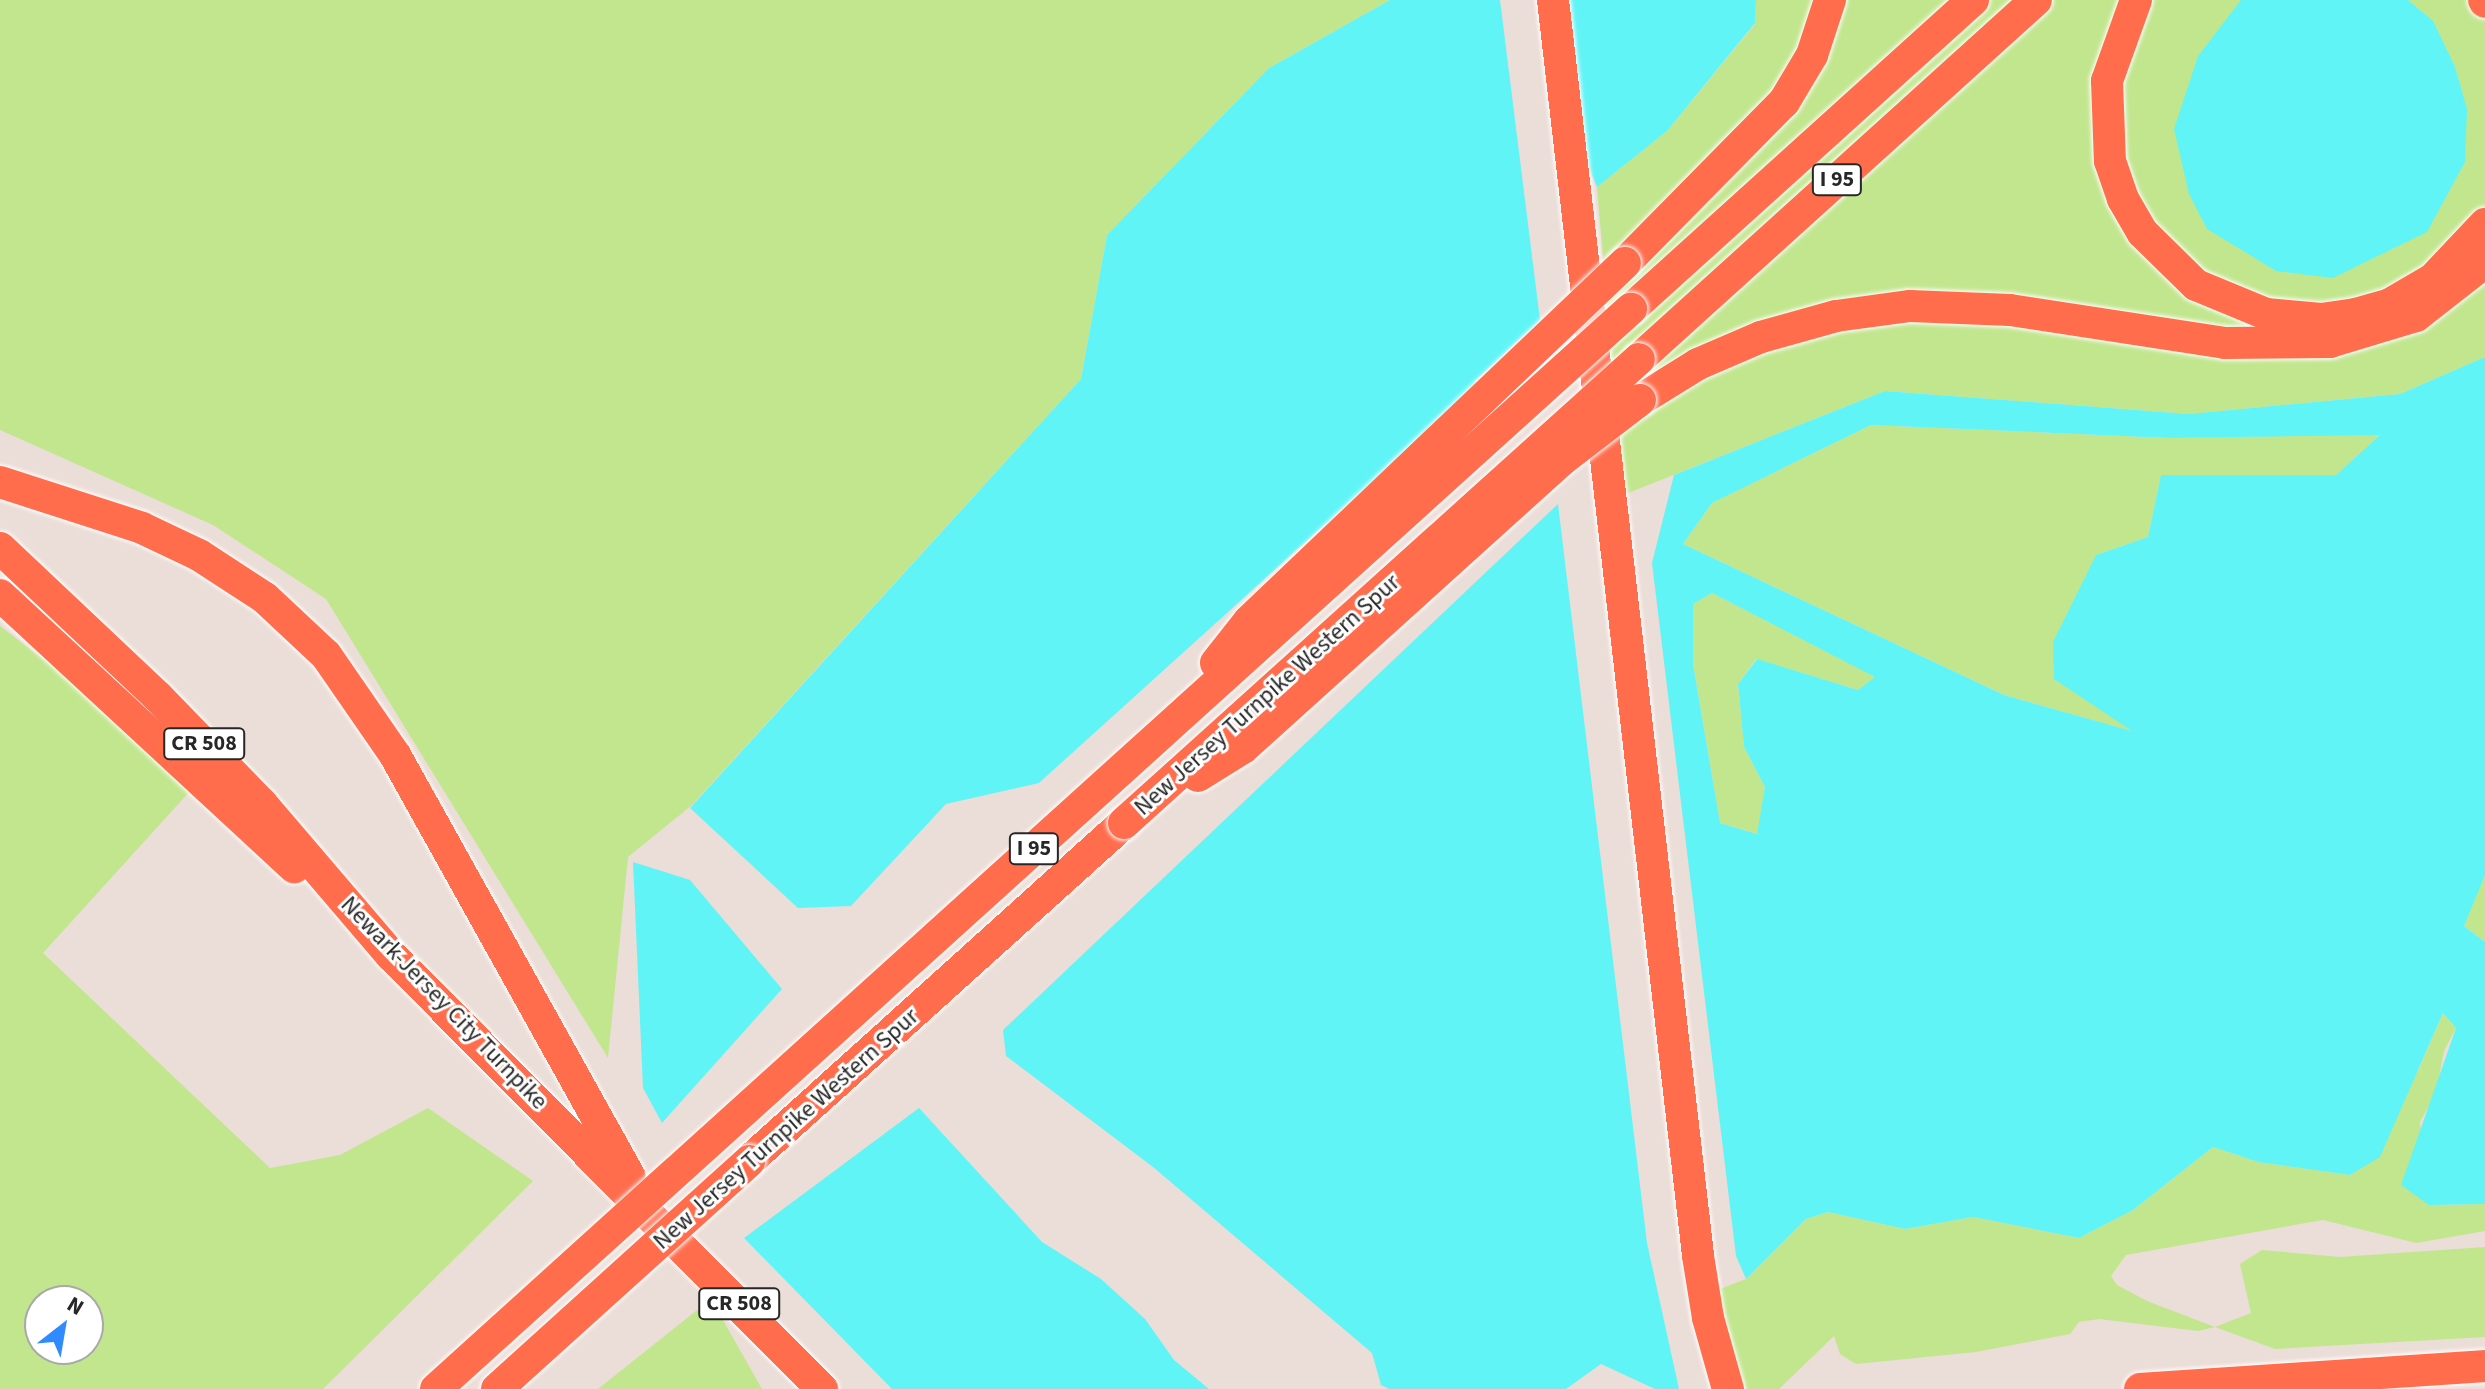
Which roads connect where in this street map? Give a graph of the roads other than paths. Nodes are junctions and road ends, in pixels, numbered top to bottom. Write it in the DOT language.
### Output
graph roads {
  1 [pos="1553,0"];
  2 [pos="1830,0"];
  3 [pos="1973,0"];
  4 [pos="2036,0"];
  5 [pos="2136,0"];
  6 [pos="2485,224"];
  7 [pos="2485,262"];
  8 [pos="6,484"];
  9 [pos="0,548"];
  10 [pos="0,595"];
  11 [pos="0,626"];
  12 [pos="1151,742"];
  13 [pos="201,779"];
  14 [pos="1124,823"];
  15 [pos="391,955"];
  16 [pos="655,1220"];
  17 [pos="2485,1366"];
  18 [pos="436,1389"];
  19 [pos="497,1389"];
  20 [pos="822,1389"];
  21 [pos="1728,1389"];
  22 [pos="2140,1389"];
  1 -- 21 [label="highway"];
  2 -- 12 [label="highway, bridge"];
  3 -- 12 [label="highway, New Jersey Turnpike Western Spur / I 95, bridge"];
  4 -- 14 [label="highway, New Jersey Turnpike Western Spur / I 95, bridge"];
  5 -- 6 [label="highway"];
  7 -- 14 [label="highway, bridge"];
  8 -- 16 [label="highway"];
  9 -- 15 [label="highway, Newark-Jersey City Turnpike / CR 508"];
  10 -- 13 [label="highway, CR 508"];
  11 -- 13 [label="highway"];
  12 -- 18 [label="highway, New Jersey Turnpike Western Spur / I 95, bridge"];
  13 -- 15 [label="highway, CR 508"];
  14 -- 19 [label="highway, New Jersey Turnpike Western Spur / I 95, bridge"];
  15 -- 16 [label="highway, Newark-Jersey City Turnpike / CR 508"];
  16 -- 20 [label="highway, Newark-Jersey City Turnpike / CR 508"];
  17 -- 22 [label="highway"];
}
